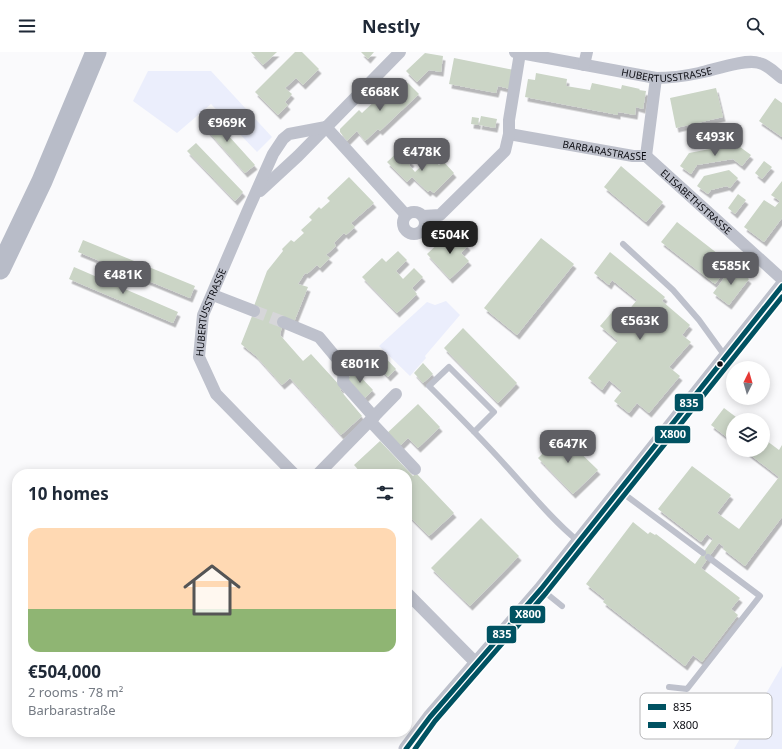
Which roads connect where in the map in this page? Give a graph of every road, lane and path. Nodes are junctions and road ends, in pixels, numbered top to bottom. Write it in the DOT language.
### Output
graph roads {
  1 [pos="96,52"];
  2 [pos="400,52"];
  3 [pos="587,52"];
  4 [pos="518,53"];
  5 [pos="751,58"];
  6 [pos="584,65"];
  7 [pos="656,78"];
  8 [pos="782,78"];
  9 [pos="326,127"];
  10 [pos="509,134"];
  11 [pos="646,156"];
  12 [pos="256,194"];
  13 [pos="406,215"];
  14 [pos="423,216"];
  15 [pos="623,244"];
  16 [pos="0,269"];
  17 [pos="782,279"];
  18 [pos="782,286"];
  19 [pos="213,294"];
  20 [pos="254,311"];
  21 [pos="283,322"];
  22 [pos="726,356"];
  23 [pos="396,394"];
  24 [pos="372,419"];
  25 [pos="474,432"];
  26 [pos="289,469"];
  27 [pos="323,469"];
  28 [pos="415,469"];
  29 [pos="619,490"];
  30 [pos="578,541"];
  31 [pos="541,589"];
  32 [pos="412,598"];
  33 [pos="562,606"];
  34 [pos="476,663"];
  35 [pos="669,687"];
  36 [pos="406,749"];
  1 -- 16 [label="highway"];
  2 -- 9 [label="street, HUBERTUSSTRASSE"];
  3 -- 6 [label="street"];
  4 -- 6 [label="street, HUBERTUSSTRASSE"];
  4 -- 10 [label="street"];
  5 -- 7 [label="street, HUBERTUSSTRASSE"];
  5 -- 8 [label="street, HUBERTUSSTRASSE"];
  6 -- 7 [label="street, HUBERTUSSTRASSE"];
  7 -- 11 [label="street, BARBARASTRASSE"];
  9 -- 12 [label="street, HUBERTUSSTRASSE"];
  9 -- 12 [label="street, HUBERTUSSTRASSE"];
  9 -- 13 [label="street"];
  10 -- 11 [label="street, BARBARASTRASSE"];
  10 -- 14 [label="street"];
  11 -- 17 [label="street, ELISABETHSTRASSE"];
  12 -- 19 [label="street, HUBERTUSSTRASSE"];
  13 -- 14 [label="street"];
  13 -- 14 [label="street"];
  15 -- 22 [label="lane"];
  18 -- 22 [label="street"];
  19 -- 20 [label="street"];
  19 -- 26 [label="street, HUBERTUSSTRASSE"];
  21 -- 24 [label="street"];
  22 -- 29 [label="street"];
  23 -- 24 [label="street"];
  24 -- 27 [label="street"];
  24 -- 28 [label="street"];
  25 -- 25 [label="lane"];
  25 -- 30 [label="lane"];
  29 -- 30 [label="street"];
  29 -- 35 [label="lane"];
  30 -- 31 [label="street"];
  31 -- 33 [label="lane"];
  31 -- 34 [label="street"];
  32 -- 34 [label="street"];
  34 -- 36 [label="street"];
}
